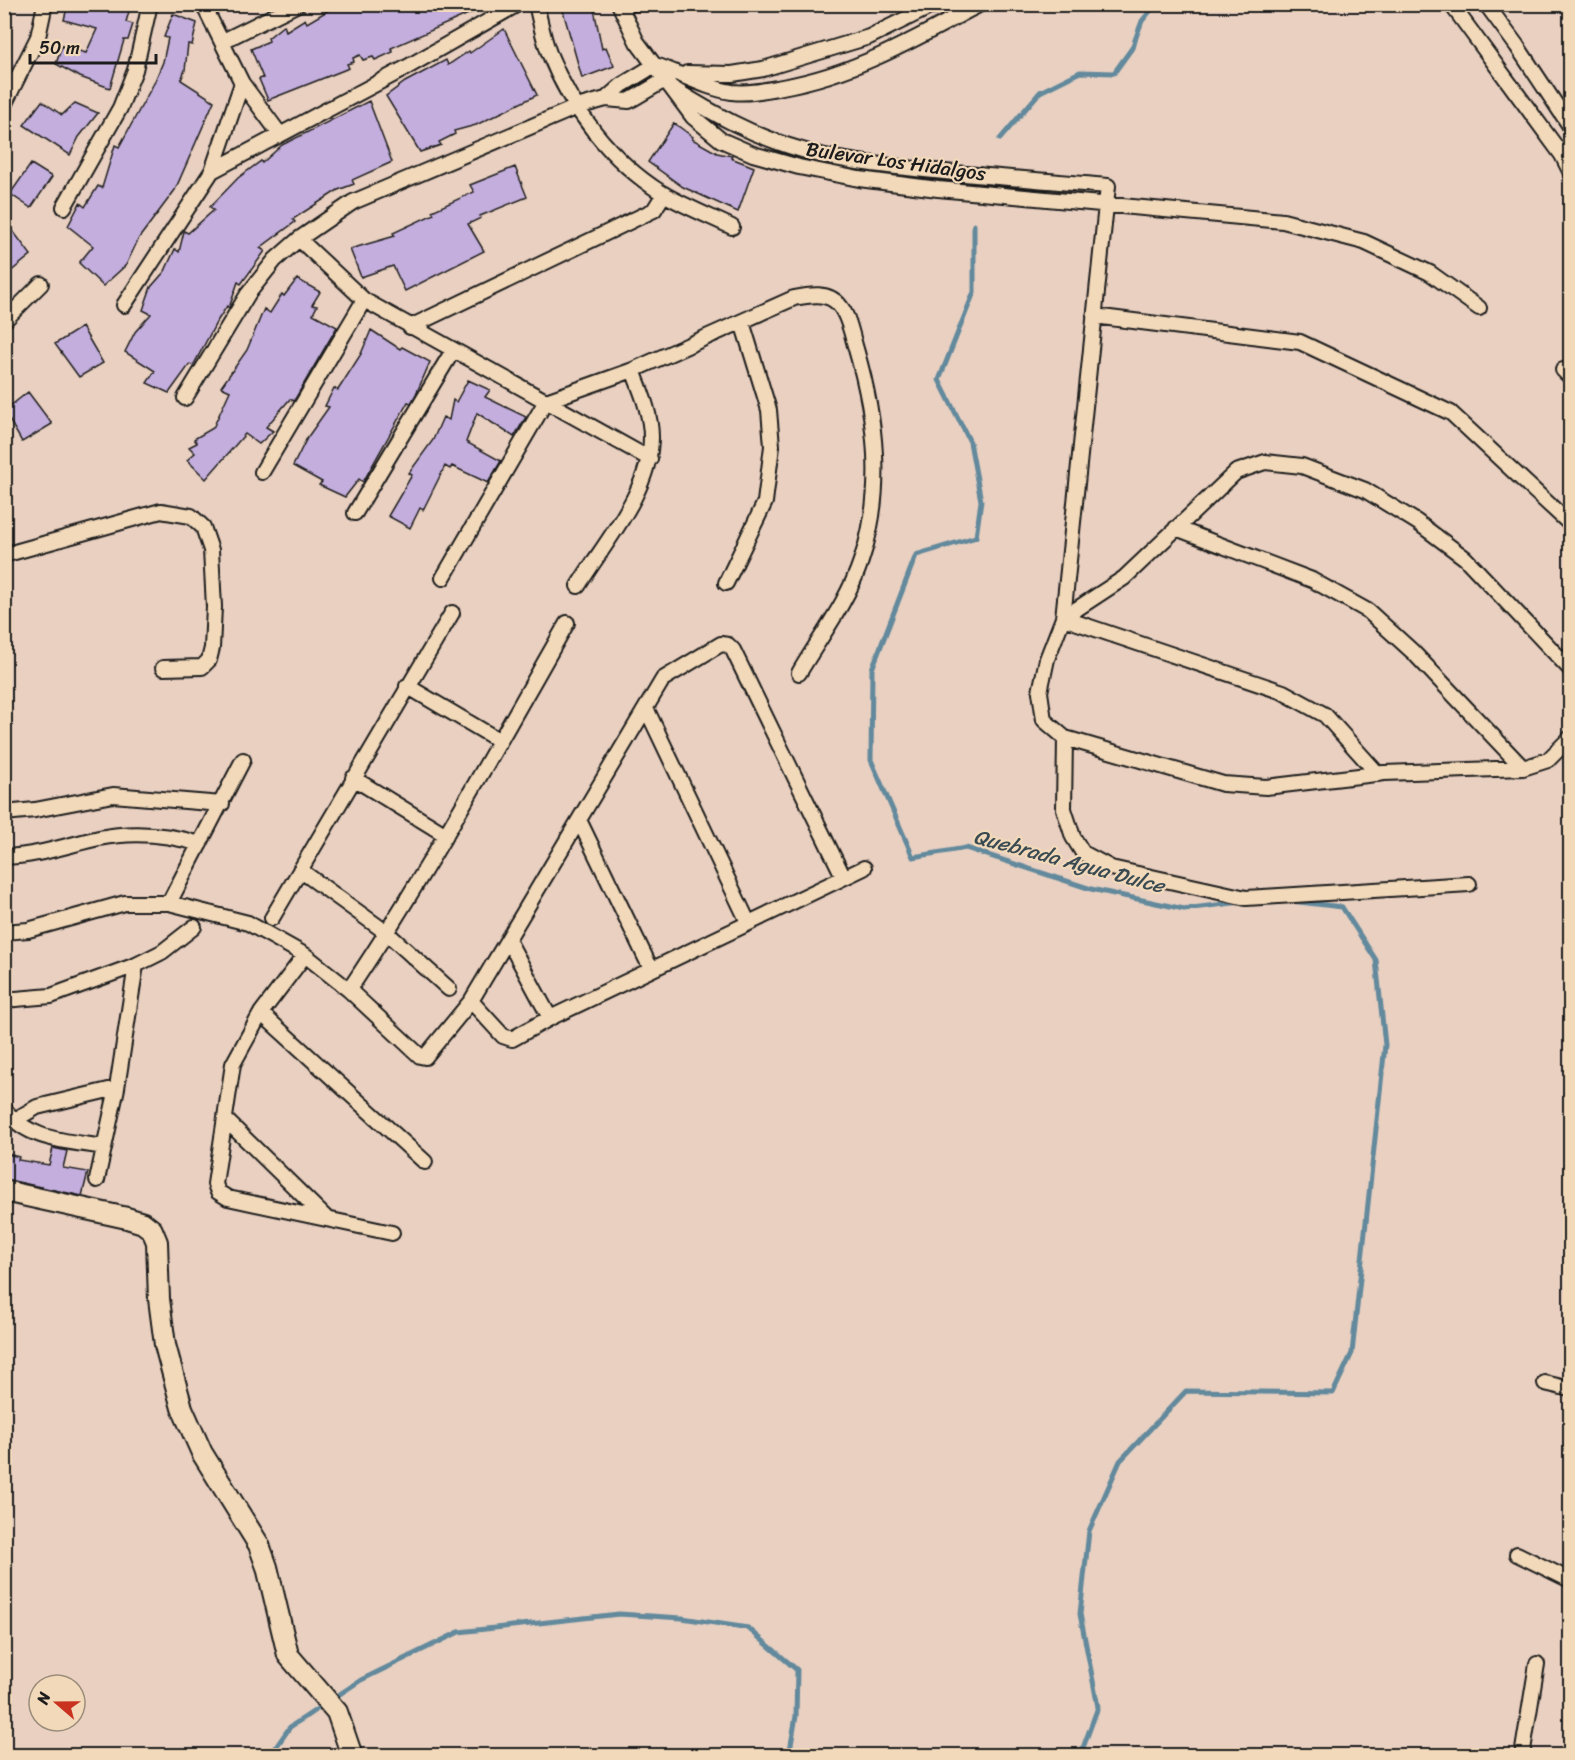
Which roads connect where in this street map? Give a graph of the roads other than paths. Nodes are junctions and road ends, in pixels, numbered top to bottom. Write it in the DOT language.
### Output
graph roads {
  1 [pos="45,4"];
  2 [pos="150,4"];
  3 [pos="203,4"];
  4 [pos="298,4"];
  5 [pos="536,4"];
  6 [pos="661,4"];
  7 [pos="936,4"];
  8 [pos="980,4"];
  9 [pos="1451,4"];
  10 [pos="1486,4"];
  11 [pos="512,5"];
  12 [pos="620,6"];
  13 [pos="223,41"];
  14 [pos="655,65"];
  15 [pos="681,73"];
  16 [pos="242,83"];
  17 [pos="668,84"];
  18 [pos="714,88"];
  19 [pos="606,99"];
  20 [pos="4,105"];
  21 [pos="577,107"];
  22 [pos="706,110"];
  23 [pos="1570,126"];
  24 [pos="279,133"];
  25 [pos="212,171"];
  26 [pos="1570,171"];
  27 [pos="664,194"];
  28 [pos="1106,205"];
  29 [pos="64,207"];
  30 [pos="732,227"];
  31 [pos="299,239"];
  32 [pos="41,284"];
  33 [pos="364,300"];
  34 [pos="124,305"];
  35 [pos="1479,308"];
  36 [pos="1094,316"];
  37 [pos="4,321"];
  38 [pos="742,322"];
  39 [pos="411,327"];
  40 [pos="452,352"];
  41 [pos="633,370"];
  42 [pos="185,398"];
  43 [pos="546,401"];
  44 [pos="650,459"];
  45 [pos="262,472"];
  46 [pos="355,513"];
  47 [pos="1570,524"];
  48 [pos="1176,528"];
  49 [pos="4,555"];
  50 [pos="443,578"];
  51 [pos="726,583"];
  52 [pos="578,586"];
  53 [pos="452,613"];
  54 [pos="1063,618"];
  55 [pos="567,623"];
  56 [pos="163,668"];
  57 [pos="1570,669"];
  58 [pos="799,673"];
  59 [pos="407,686"];
  60 [pos="646,708"];
  61 [pos="1065,738"];
  62 [pos="1570,738"];
  63 [pos="500,741"];
  64 [pos="243,760"];
  65 [pos="1523,768"];
  66 [pos="1378,774"];
  67 [pos="353,778"];
  68 [pos="222,804"];
  69 [pos="4,813"];
  70 [pos="579,820"];
  71 [pos="446,835"];
  72 [pos="200,844"];
  73 [pos="4,857"];
  74 [pos="864,868"];
  75 [pos="300,870"];
  76 [pos="843,876"];
  77 [pos="1469,884"];
  78 [pos="169,903"];
  79 [pos="272,918"];
  80 [pos="748,922"];
  81 [pos="194,927"];
  82 [pos="4,932"];
  83 [pos="387,933"];
  84 [pos="508,940"];
  85 [pos="305,955"];
  86 [pos="136,965"];
  87 [pos="651,969"];
  88 [pos="449,989"];
  89 [pos="349,990"];
  90 [pos="4,1000"];
  91 [pos="471,1001"];
  92 [pos="261,1012"];
  93 [pos="550,1018"];
  94 [pos="117,1088"];
  95 [pos="4,1109"];
  96 [pos="226,1120"];
  97 [pos="13,1121"];
  98 [pos="104,1147"];
  99 [pos="425,1162"];
  100 [pos="97,1180"];
  101 [pos="4,1191"];
  102 [pos="325,1218"];
  103 [pos="392,1233"];
  104 [pos="1545,1383"];
  105 [pos="1570,1389"];
  106 [pos="1517,1554"];
  107 [pos="1570,1580"];
  108 [pos="1537,1664"];
  109 [pos="352,1755"];
  110 [pos="1522,1755"];
  1 -- 20 [label="street"];
  2 -- 29 [label="street"];
  3 -- 13 [label="street"];
  4 -- 13 [label="street"];
  5 -- 21 [label="street"];
  6 -- 12 [label="lane"];
  7 -- 15 [label="street"];
  8 -- 18 [label="street"];
  9 -- 26 [label="street"];
  10 -- 23 [label="street"];
  11 -- 24 [label="street"];
  12 -- 14 [label="street, Bulevar Los Hidalgos"];
  13 -- 16 [label="street"];
  14 -- 15 [label="street"];
  14 -- 17 [label="street, Bulevar Los Hidalgos"];
  14 -- 19 [label="street"];
  15 -- 18 [label="street"];
  16 -- 24 [label="street"];
  16 -- 25 [label="street"];
  17 -- 19 [label="street"];
  17 -- 22 [label="street, Bulevar Los Hidalgos"];
  17 -- 28 [label="street, Bulevar Los Hidalgos"];
  18 -- 22 [label="street"];
  19 -- 21 [label="street"];
  21 -- 27 [label="street"];
  21 -- 31 [label="street"];
  22 -- 28 [label="street, Bulevar Los Hidalgos"];
  24 -- 25 [label="street"];
  25 -- 34 [label="street"];
  27 -- 30 [label="street"];
  27 -- 39 [label="street"];
  28 -- 35 [label="street, Bulevar Los Hidalgos"];
  28 -- 36 [label="street"];
  31 -- 33 [label="street"];
  31 -- 42 [label="street"];
  32 -- 37 [label="street"];
  33 -- 39 [label="street"];
  33 -- 45 [label="street"];
  36 -- 47 [label="street"];
  36 -- 54 [label="street"];
  38 -- 41 [label="street"];
  38 -- 51 [label="street"];
  38 -- 58 [label="street"];
  39 -- 40 [label="street"];
  40 -- 43 [label="street"];
  40 -- 46 [label="street"];
  41 -- 43 [label="street"];
  41 -- 44 [label="street"];
  43 -- 44 [label="street"];
  43 -- 50 [label="street"];
  44 -- 52 [label="street"];
  48 -- 54 [label="street"];
  48 -- 57 [label="street"];
  48 -- 65 [label="street"];
  49 -- 56 [label="street"];
  53 -- 59 [label="street"];
  54 -- 61 [label="street"];
  54 -- 66 [label="street"];
  55 -- 63 [label="street"];
  59 -- 63 [label="street"];
  59 -- 67 [label="street"];
  60 -- 70 [label="street"];
  60 -- 76 [label="street"];
  60 -- 80 [label="street"];
  61 -- 66 [label="street"];
  61 -- 77 [label="street"];
  62 -- 65 [label="street"];
  63 -- 71 [label="street"];
  64 -- 68 [label="street"];
  65 -- 66 [label="street"];
  67 -- 71 [label="street"];
  67 -- 75 [label="street"];
  68 -- 69 [label="street"];
  68 -- 72 [label="street"];
  70 -- 84 [label="street"];
  70 -- 87 [label="street"];
  71 -- 83 [label="street"];
  72 -- 73 [label="street"];
  72 -- 78 [label="street"];
  74 -- 76 [label="street"];
  75 -- 79 [label="street"];
  75 -- 83 [label="street"];
  76 -- 80 [label="street"];
  78 -- 82 [label="street"];
  78 -- 85 [label="street"];
  80 -- 87 [label="street"];
  81 -- 86 [label="street"];
  83 -- 88 [label="street"];
  83 -- 89 [label="street"];
  84 -- 91 [label="street"];
  84 -- 93 [label="street"];
  85 -- 89 [label="street"];
  85 -- 92 [label="street"];
  86 -- 90 [label="street"];
  86 -- 94 [label="street"];
  87 -- 93 [label="street"];
  89 -- 91 [label="street"];
  91 -- 93 [label="street"];
  92 -- 96 [label="street"];
  92 -- 99 [label="street"];
  94 -- 97 [label="street"];
  94 -- 98 [label="street"];
  95 -- 97 [label="street"];
  96 -- 102 [label="street"];
  96 -- 102 [label="street"];
  97 -- 98 [label="street"];
  98 -- 100 [label="street"];
  101 -- 109 [label="street"];
  102 -- 103 [label="street"];
  104 -- 105 [label="street"];
  106 -- 107 [label="street"];
  108 -- 110 [label="street"];
}
